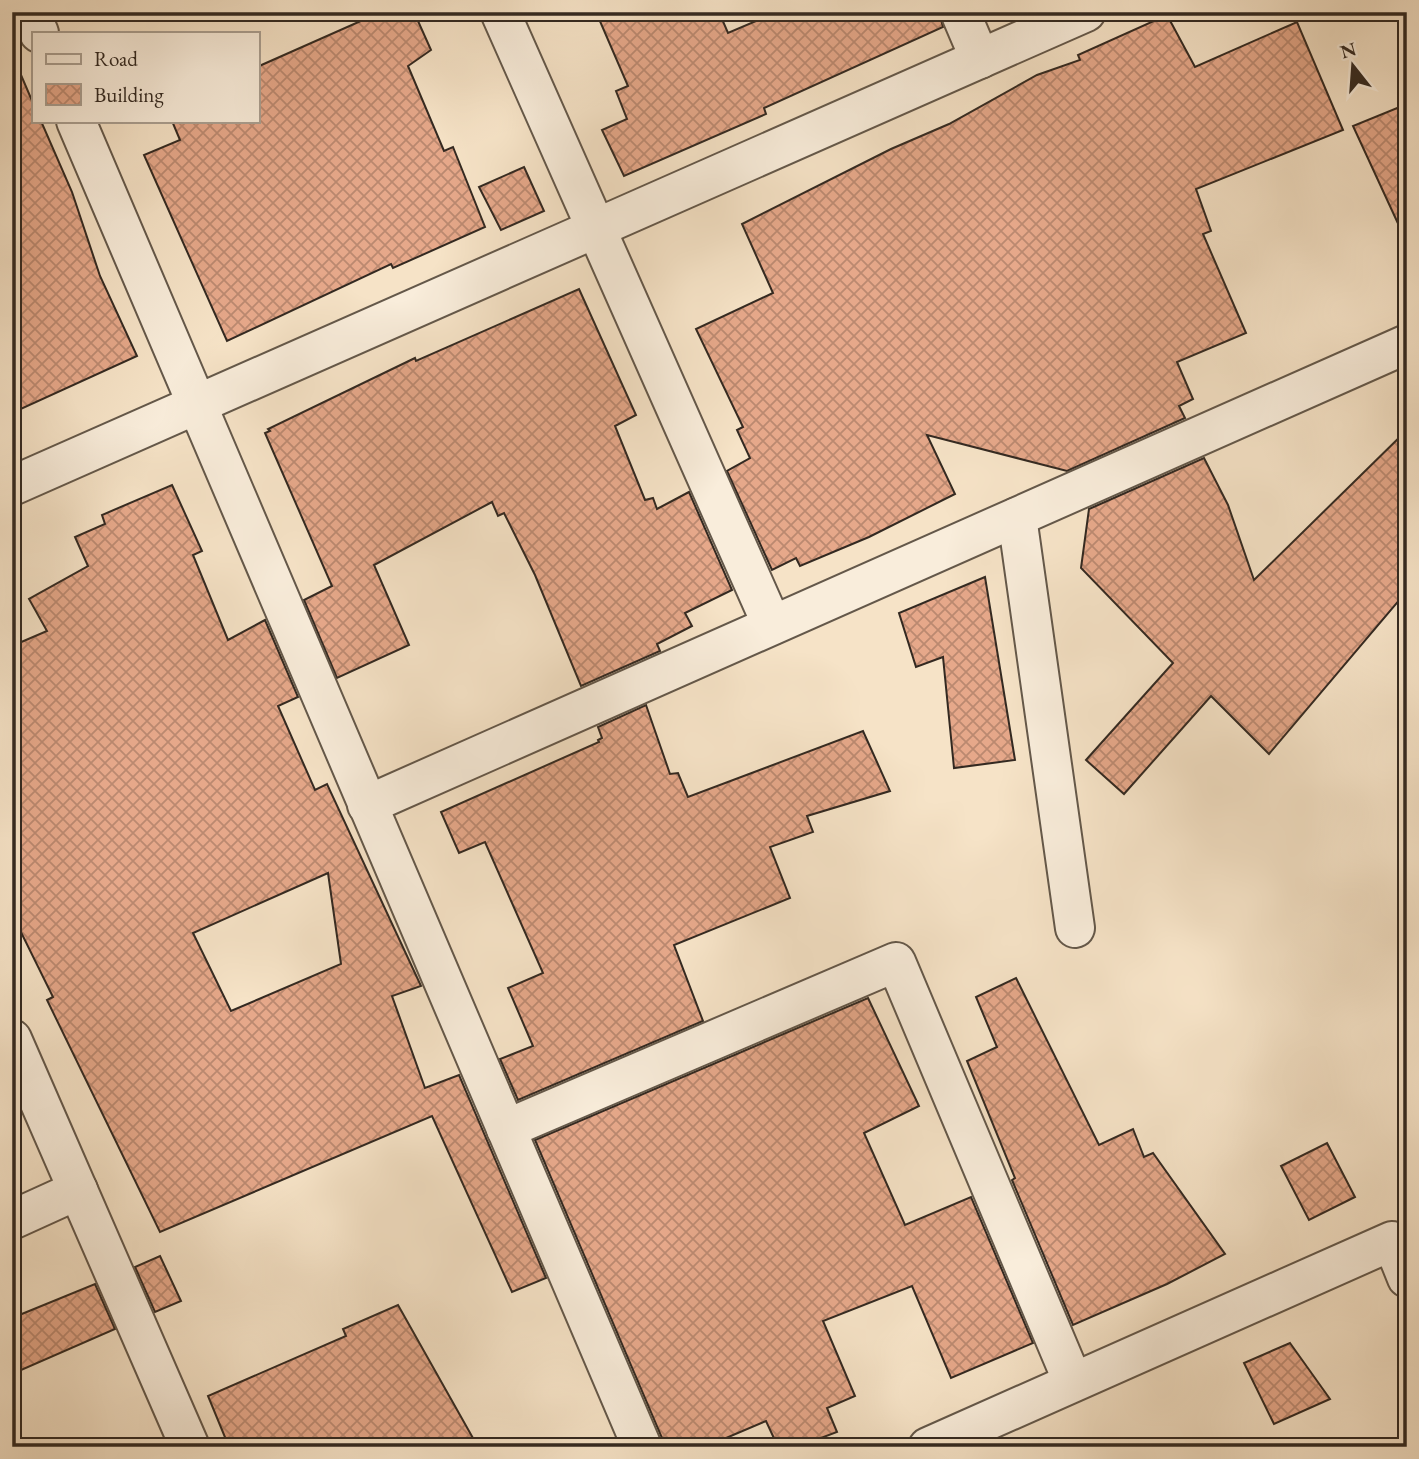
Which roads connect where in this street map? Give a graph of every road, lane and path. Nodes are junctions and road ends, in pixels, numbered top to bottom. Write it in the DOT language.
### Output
graph roads {
  1 [pos="30,12"];
  2 [pos="500,12"];
  3 [pos="960,12"];
  4 [pos="1086,12"];
  5 [pos="39,32"];
  6 [pos="980,59"];
  7 [pos="76,122"];
  8 [pos="596,228"];
  9 [pos="1401,354"];
  10 [pos="197,405"];
  11 [pos="12,486"];
  12 [pos="1017,517"];
  13 [pos="772,625"];
  14 [pos="367,805"];
  15 [pos="1075,928"];
  16 [pos="12,1039"];
  17 [pos="506,1129"];
  18 [pos="78,1190"];
  19 [pos="12,1220"];
  20 [pos="1407,1279"];
  21 [pos="1073,1382"];
  22 [pos="190,1447"];
  23 [pos="642,1447"];
  24 [pos="928,1447"];
  1 -- 5 [label="street"];
  2 -- 8 [label="street"];
  3 -- 6 [label="street"];
  4 -- 6 [label="street"];
  6 -- 8 [label="street"];
  7 -- 10 [label="street"];
  8 -- 10 [label="street"];
  8 -- 13 [label="street"];
  9 -- 12 [label="street"];
  10 -- 11 [label="street"];
  10 -- 14 [label="street"];
  12 -- 13 [label="street"];
  12 -- 15 [label="street"];
  13 -- 14 [label="street"];
  14 -- 17 [label="street"];
  16 -- 18 [label="street"];
  17 -- 21 [label="street"];
  17 -- 23 [label="street"];
  18 -- 19 [label="street"];
  18 -- 22 [label="street"];
  20 -- 21 [label="street"];
  21 -- 24 [label="street"];
}
